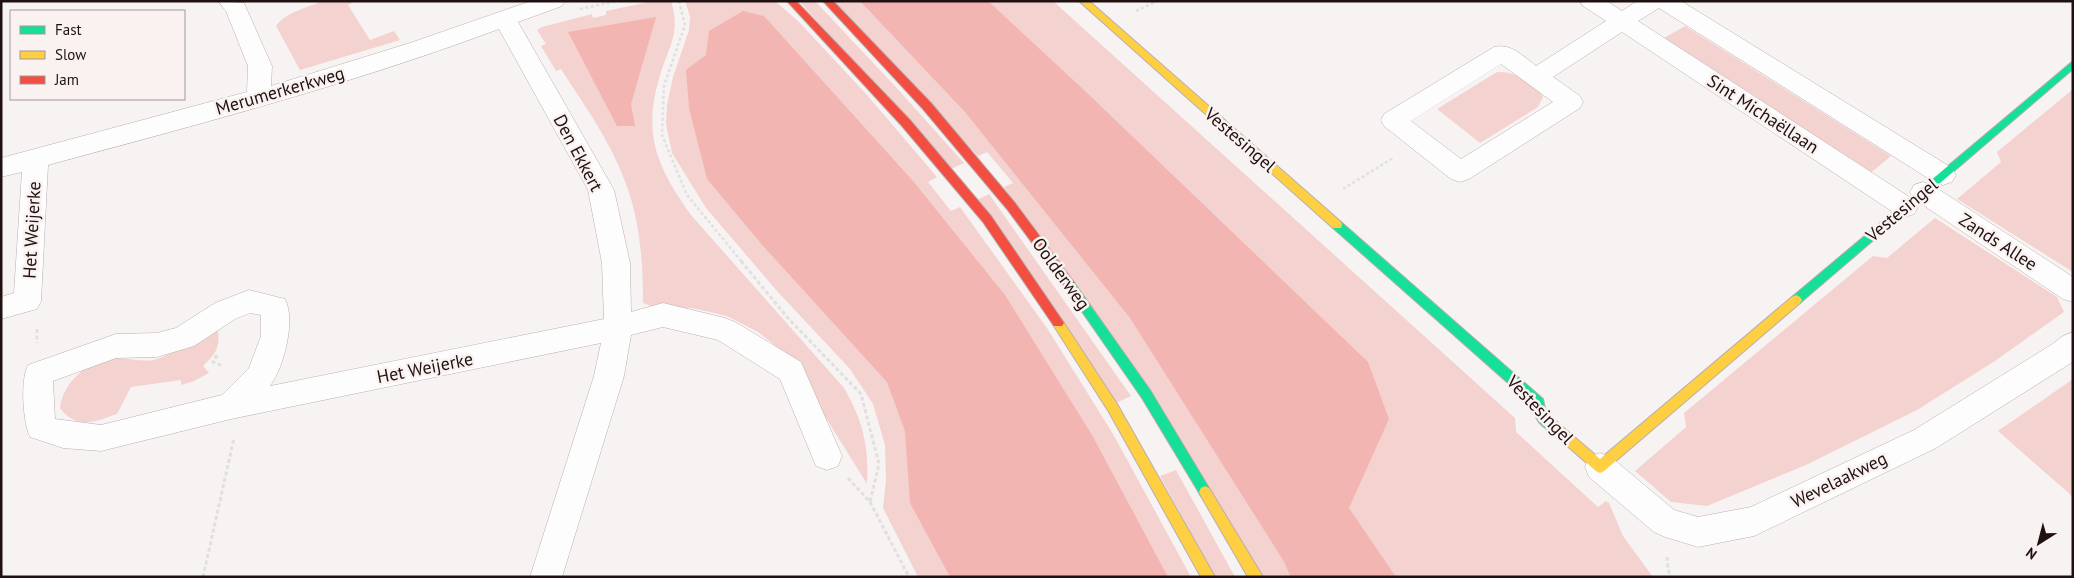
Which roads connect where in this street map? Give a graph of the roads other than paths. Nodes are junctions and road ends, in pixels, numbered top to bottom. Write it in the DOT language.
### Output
graph roads {
  1 [pos="229,1"];
  2 [pos="554,1"];
  3 [pos="791,1"];
  4 [pos="827,1"];
  5 [pos="1082,1"];
  6 [pos="1591,1"];
  7 [pos="1653,1"];
  8 [pos="1664,1"];
  9 [pos="505,19"];
  10 [pos="1621,21"];
  11 [pos="2073,64"];
  12 [pos="1536,77"];
  13 [pos="259,98"];
  14 [pos="36,159"];
  15 [pos="1,168"];
  16 [pos="1944,175"];
  17 [pos="1914,200"];
  18 [pos="2073,291"];
  19 [pos="1,308"];
  20 [pos="618,327"];
  21 [pos="2073,344"];
  22 [pos="243,397"];
  23 [pos="827,456"];
  24 [pos="1600,467"];
  25 [pos="546,577"];
  26 [pos="1208,577"];
  27 [pos="1256,577"];
  1 -- 13 [label="street"];
  2 -- 9 [label="street, Merumerkerkweg"];
  3 -- 26 [label="street, Oolderweg"];
  4 -- 27 [label="street, Oolderweg"];
  5 -- 24 [label="street, Vestesingel"];
  6 -- 10 [label="street, Sint Michaëllaan"];
  7 -- 10 [label="street"];
  8 -- 16 [label="street"];
  9 -- 13 [label="street, Merumerkerkweg"];
  9 -- 20 [label="street, Den Ekkert"];
  10 -- 12 [label="street"];
  10 -- 17 [label="street, Sint Michaëllaan"];
  11 -- 16 [label="street, Vestesingel"];
  12 -- 12 [label="street"];
  13 -- 14 [label="street, Merumerkerkweg"];
  14 -- 15 [label="street, Merumerkerkweg"];
  14 -- 19 [label="street, Het Weijerke"];
  16 -- 17 [label="street, Vestesingel"];
  17 -- 18 [label="street, Zands Allee"];
  17 -- 24 [label="street, Vestesingel"];
  20 -- 22 [label="street, Het Weijerke"];
  20 -- 23 [label="street"];
  20 -- 25 [label="street, Den Ekkert"];
  21 -- 24 [label="street, Wevelaakweg"];
  22 -- 22 [label="street, Het Weijerke"];
}
